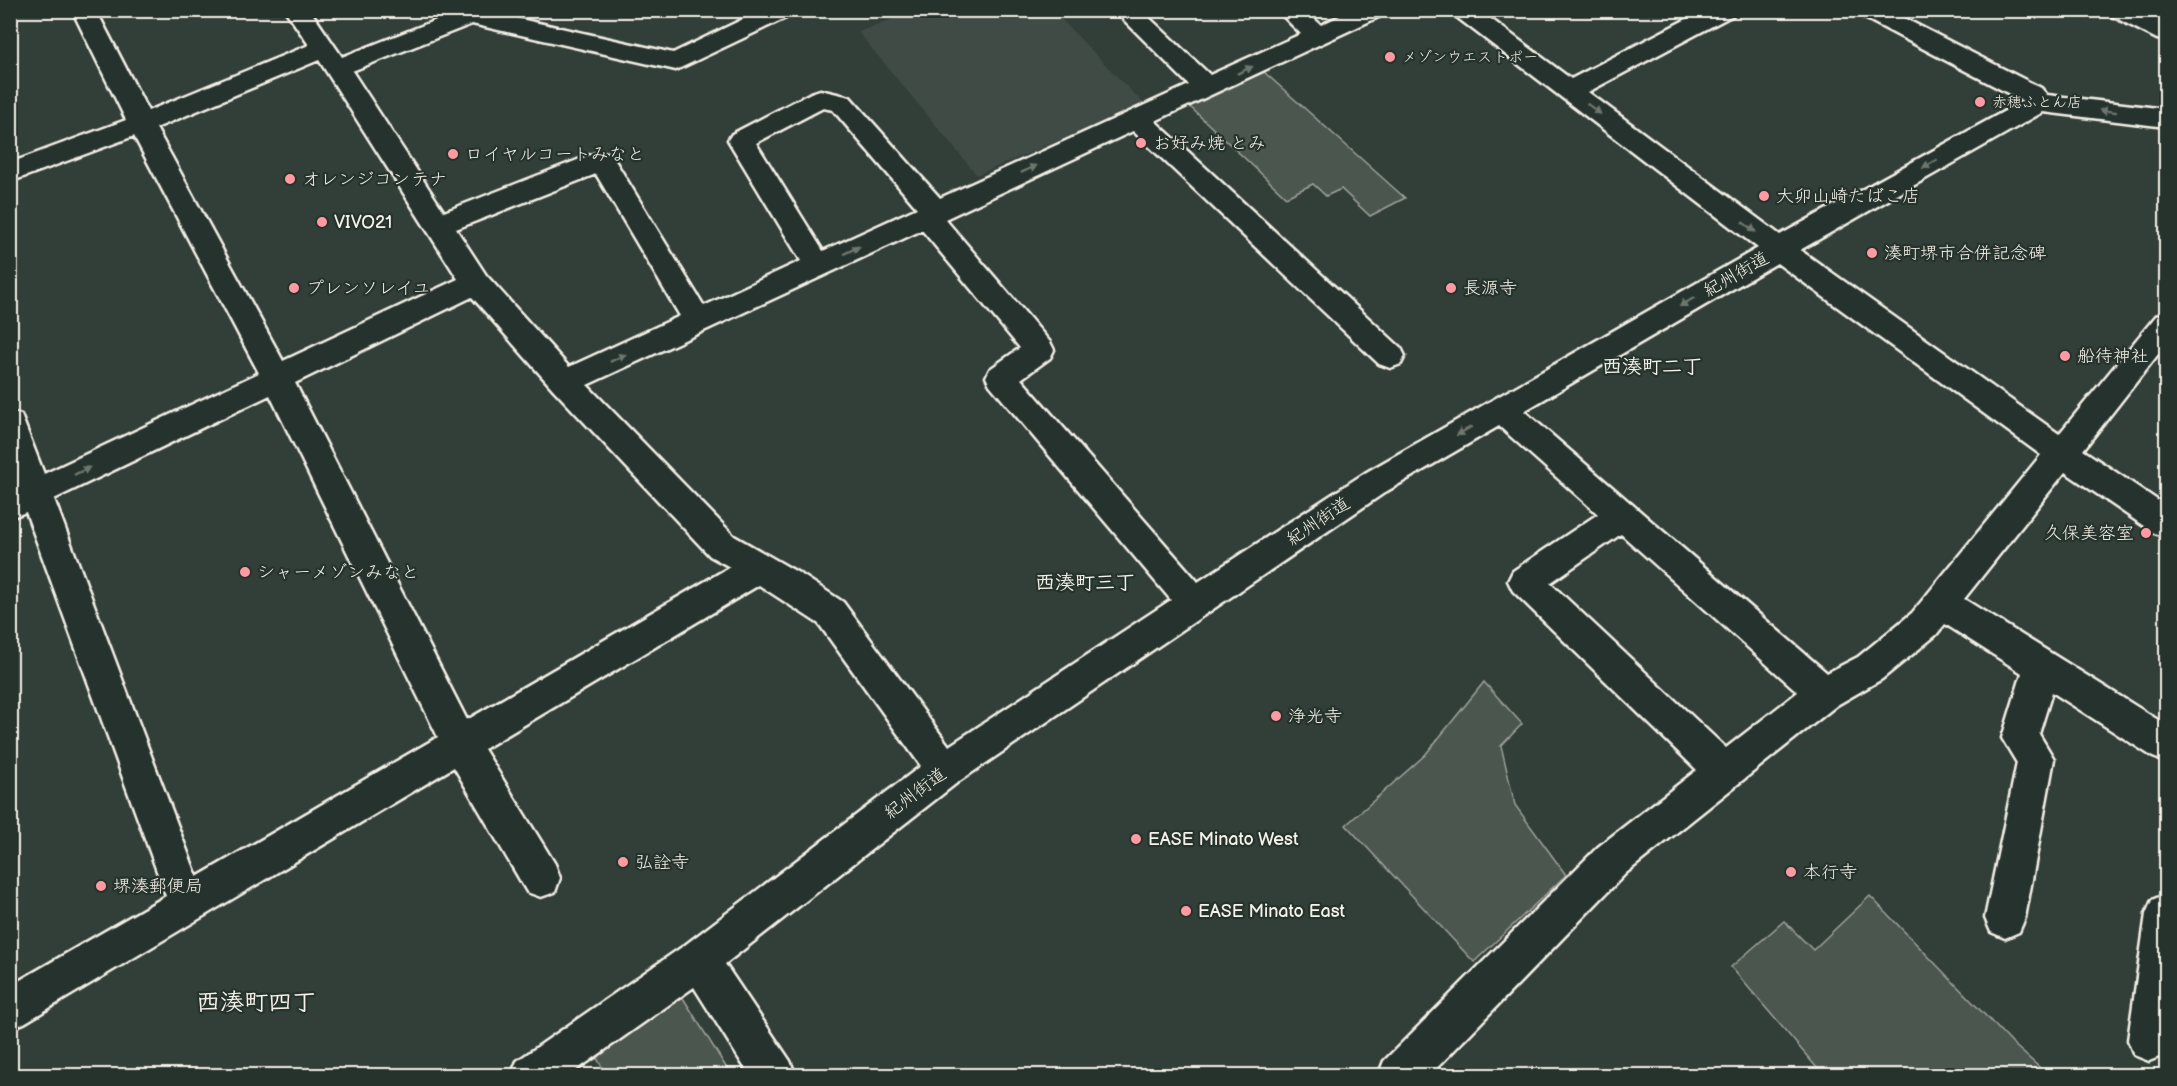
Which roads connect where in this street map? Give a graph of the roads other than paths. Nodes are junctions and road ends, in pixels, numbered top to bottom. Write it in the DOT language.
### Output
graph roads {
  1 [pos="84,10"];
  2 [pos="297,10"];
  3 [pos="783,10"];
  4 [pos="1126,10"];
  5 [pos="1289,10"];
  6 [pos="1374,10"];
  7 [pos="1463,10"];
  8 [pos="1724,10"];
  9 [pos="1868,10"];
  10 [pos="2119,10"];
  11 [pos="2155,10"];
  12 [pos="2166,16"];
  13 [pos="2166,33"];
  14 [pos="1319,36"];
  15 [pos="330,58"];
  16 [pos="1208,87"];
  17 [pos="1569,91"];
  18 [pos="2039,103"];
  19 [pos="2166,118"];
  20 [pos="1137,120"];
  21 [pos="141,124"];
  22 [pos="10,173"];
  23 [pos="931,214"];
  24 [pos="438,225"];
  25 [pos="1778,249"];
  26 [pos="819,266"];
  27 [pos="476,283"];
  28 [pos="698,321"];
  29 [pos="2166,324"];
  30 [pos="1390,356"];
  31 [pos="277,378"];
  32 [pos="565,382"];
  33 [pos="1501,409"];
  34 [pos="10,424"];
  35 [pos="2061,454"];
  36 [pos="24,499"];
  37 [pos="1622,516"];
  38 [pos="2166,523"];
  39 [pos="760,567"];
  40 [pos="1195,603"];
  41 [pos="1941,603"];
  42 [pos="2042,666"];
  43 [pos="1824,693"];
  44 [pos="460,744"];
  45 [pos="2166,745"];
  46 [pos="945,770"];
  47 [pos="1725,772"];
  48 [pos="541,878"];
  49 [pos="188,904"];
  50 [pos="2166,914"];
  51 [pos="2005,918"];
  52 [pos="699,960"];
  53 [pos="10,1009"];
  54 [pos="2150,1040"];
  55 [pos="532,1076"];
  56 [pos="775,1076"];
  57 [pos="1399,1076"];
  1 -- 21 [label="street"];
  2 -- 15 [label="street"];
  3 -- 15 [label="street"];
  4 -- 16 [label="street"];
  5 -- 14 [label="street"];
  6 -- 14 [label="street"];
  7 -- 17 [label="street"];
  8 -- 17 [label="street"];
  9 -- 18 [label="street"];
  10 -- 13 [label="street"];
  11 -- 12 [label="street"];
  16 -- 14 [label="street, one-way"];
  15 -- 21 [label="street"];
  15 -- 24 [label="street"];
  16 -- 20 [label="street"];
  17 -- 25 [label="street, one-way"];
  19 -- 18 [label="street, one-way"];
  18 -- 25 [label="street, 紀州街道, one-way"];
  23 -- 20 [label="street, one-way"];
  20 -- 30 [label="street"];
  21 -- 22 [label="street"];
  21 -- 31 [label="street"];
  26 -- 23 [label="street, one-way"];
  23 -- 26 [label="street"];
  23 -- 40 [label="street"];
  24 -- 27 [label="street"];
  24 -- 28 [label="street"];
  25 -- 33 [label="street, 紀州街道, one-way"];
  25 -- 35 [label="street"];
  26 -- 28 [label="street"];
  27 -- 31 [label="street"];
  27 -- 32 [label="street"];
  32 -- 28 [label="street, one-way"];
  29 -- 35 [label="street"];
  36 -- 31 [label="street, one-way"];
  31 -- 44 [label="street"];
  32 -- 39 [label="street"];
  33 -- 37 [label="street"];
  33 -- 40 [label="street, 紀州街道, one-way"];
  34 -- 36 [label="street"];
  35 -- 38 [label="street"];
  35 -- 41 [label="street"];
  36 -- 49 [label="street"];
  37 -- 43 [label="street"];
  37 -- 47 [label="street"];
  39 -- 44 [label="street"];
  39 -- 46 [label="street"];
  40 -- 46 [label="street, 紀州街道"];
  41 -- 42 [label="street"];
  41 -- 43 [label="street"];
  42 -- 45 [label="street"];
  42 -- 51 [label="street"];
  43 -- 47 [label="street"];
  44 -- 48 [label="street"];
  44 -- 49 [label="street"];
  46 -- 52 [label="street, 紀州街道"];
  47 -- 57 [label="street"];
  49 -- 53 [label="street"];
  50 -- 54 [label="street"];
  52 -- 55 [label="street, 紀州街道"];
  52 -- 56 [label="street"];
}
